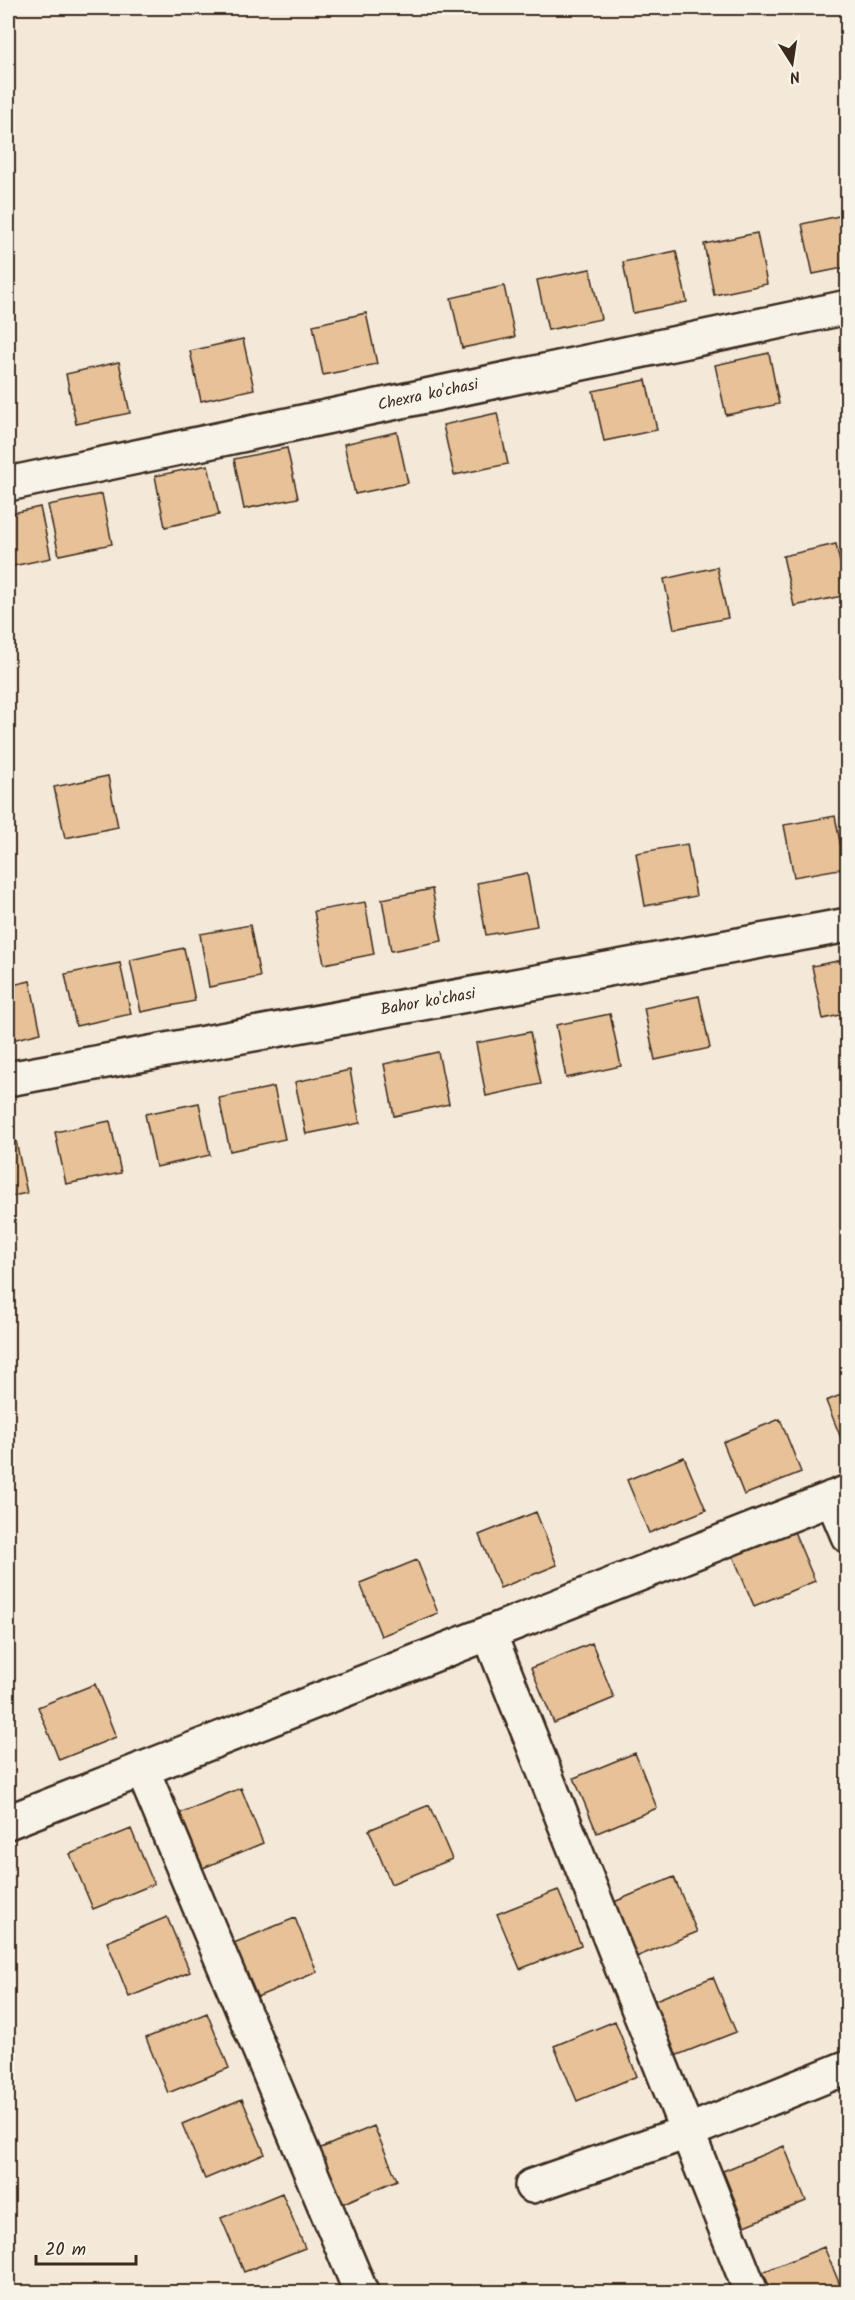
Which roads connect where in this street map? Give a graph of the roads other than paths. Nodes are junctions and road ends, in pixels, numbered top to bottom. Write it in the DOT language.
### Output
graph roads {
  1 [pos="848,306"];
  2 [pos="8,484"];
  3 [pos="848,925"];
  4 [pos="8,1079"];
  5 [pos="840,1495"];
  6 [pos="848,1536"];
  7 [pos="489,1633"];
  8 [pos="142,1769"];
  9 [pos="8,1822"];
  10 [pos="848,2067"];
  11 [pos="687,2132"];
  12 [pos="532,2186"];
  13 [pos="361,2292"];
  14 [pos="751,2292"];
  1 -- 2 [label="street, Chexra ko'chasi"];
  3 -- 4 [label="street, Bahor ko'chasi"];
  5 -- 6 [label="street"];
  5 -- 7 [label="street"];
  7 -- 8 [label="street"];
  7 -- 11 [label="street"];
  8 -- 9 [label="street"];
  8 -- 13 [label="street"];
  10 -- 11 [label="street"];
  11 -- 12 [label="street"];
  11 -- 14 [label="street"];
}
